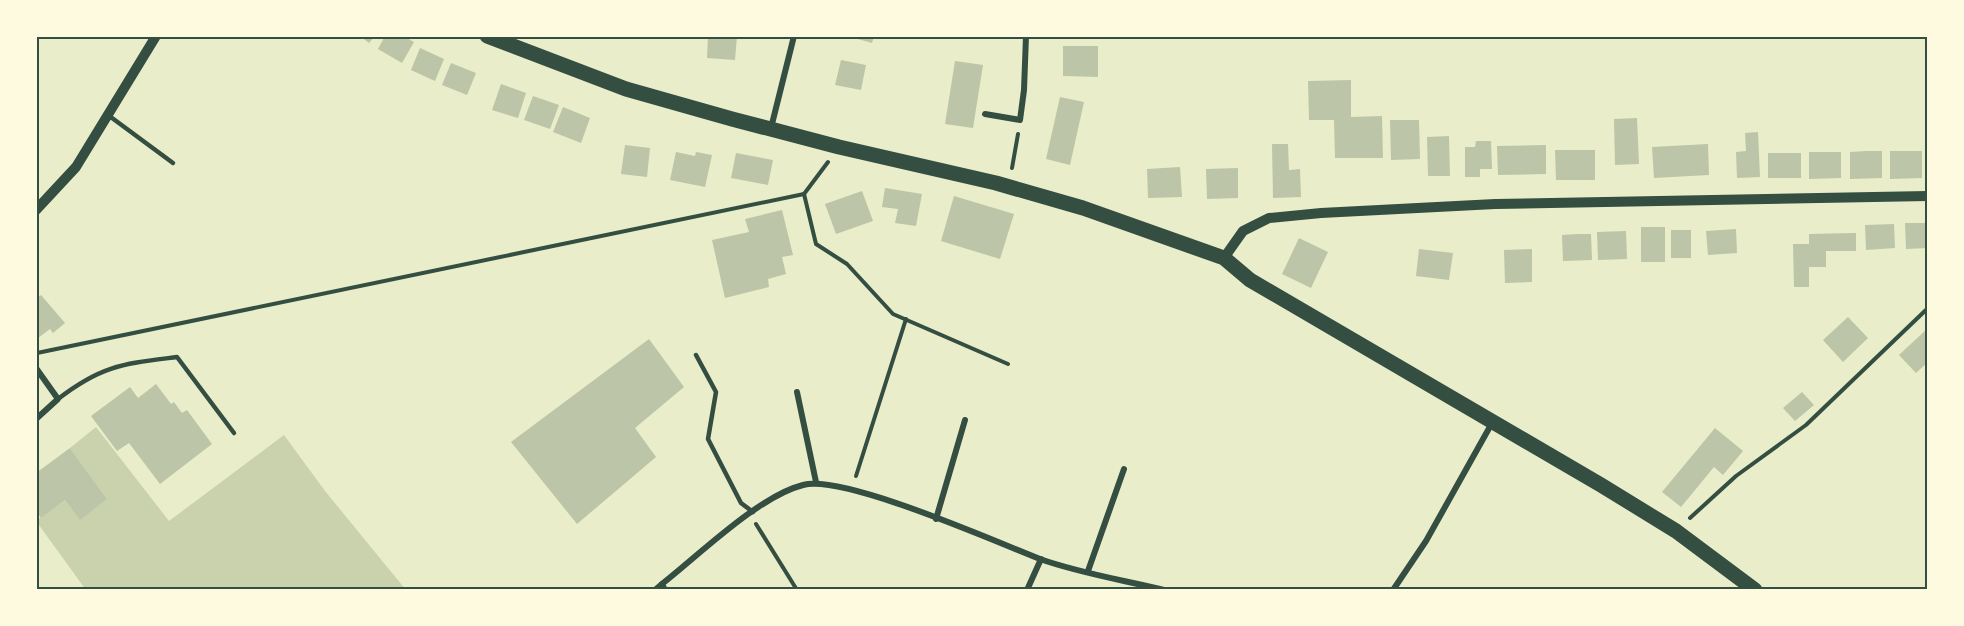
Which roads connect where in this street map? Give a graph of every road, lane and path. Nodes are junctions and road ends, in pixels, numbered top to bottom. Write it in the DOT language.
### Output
graph roads {
  1 [pos="156,36"];
  2 [pos="487,36"];
  3 [pos="794,36"];
  4 [pos="1026,36"];
  5 [pos="985,114"];
  6 [pos="108,115"];
  7 [pos="1020,120"];
  8 [pos="771,129"];
  9 [pos="839,147"];
  10 [pos="173,163"];
  11 [pos="1009,186"];
  12 [pos="804,194"];
  13 [pos="1928,196"];
  14 [pos="36,210"];
  15 [pos="1224,258"];
  16 [pos="1928,308"];
  17 [pos="906,319"];
  18 [pos="36,353"];
  19 [pos="696,355"];
  20 [pos="1008,364"];
  21 [pos="36,368"];
  22 [pos="797,392"];
  23 [pos="58,399"];
  24 [pos="36,419"];
  25 [pos="965,420"];
  26 [pos="1492,422"];
  27 [pos="234,433"];
  28 [pos="1124,470"];
  29 [pos="816,482"];
  30 [pos="851,490"];
  31 [pos="752,513"];
  32 [pos="936,519"];
  33 [pos="1677,531"];
  34 [pos="1041,559"];
  35 [pos="1088,571"];
  36 [pos="664,587"];
  37 [pos="655,590"];
  38 [pos="796,590"];
  39 [pos="1027,590"];
  40 [pos="1164,590"];
  41 [pos="1393,590"];
  42 [pos="1755,590"];
  1 -- 6 [label="street"];
  2 -- 8 [label="main road"];
  3 -- 8 [label="street"];
  4 -- 7 [label="street"];
  5 -- 7 [label="street"];
  6 -- 10 [label="lane"];
  6 -- 14 [label="street"];
  7 -- 11 [label="path"];
  8 -- 9 [label="main road"];
  9 -- 11 [label="main road"];
  9 -- 12 [label="path"];
  11 -- 15 [label="main road"];
  12 -- 17 [label="path"];
  12 -- 18 [label="path"];
  13 -- 15 [label="street"];
  15 -- 26 [label="main road"];
  16 -- 33 [label="path"];
  17 -- 20 [label="path"];
  17 -- 30 [label="path"];
  19 -- 31 [label="lane"];
  21 -- 23 [label="street"];
  22 -- 29 [label="street"];
  23 -- 24 [label="street"];
  23 -- 27 [label="lane"];
  25 -- 32 [label="street"];
  26 -- 33 [label="main road"];
  26 -- 41 [label="street"];
  28 -- 35 [label="street"];
  29 -- 30 [label="street"];
  29 -- 31 [label="street"];
  30 -- 32 [label="street"];
  31 -- 36 [label="street"];
  31 -- 38 [label="path"];
  32 -- 34 [label="street"];
  33 -- 42 [label="main road"];
  34 -- 35 [label="street"];
  34 -- 39 [label="street"];
  35 -- 40 [label="street"];
  36 -- 37 [label="street"];
}
